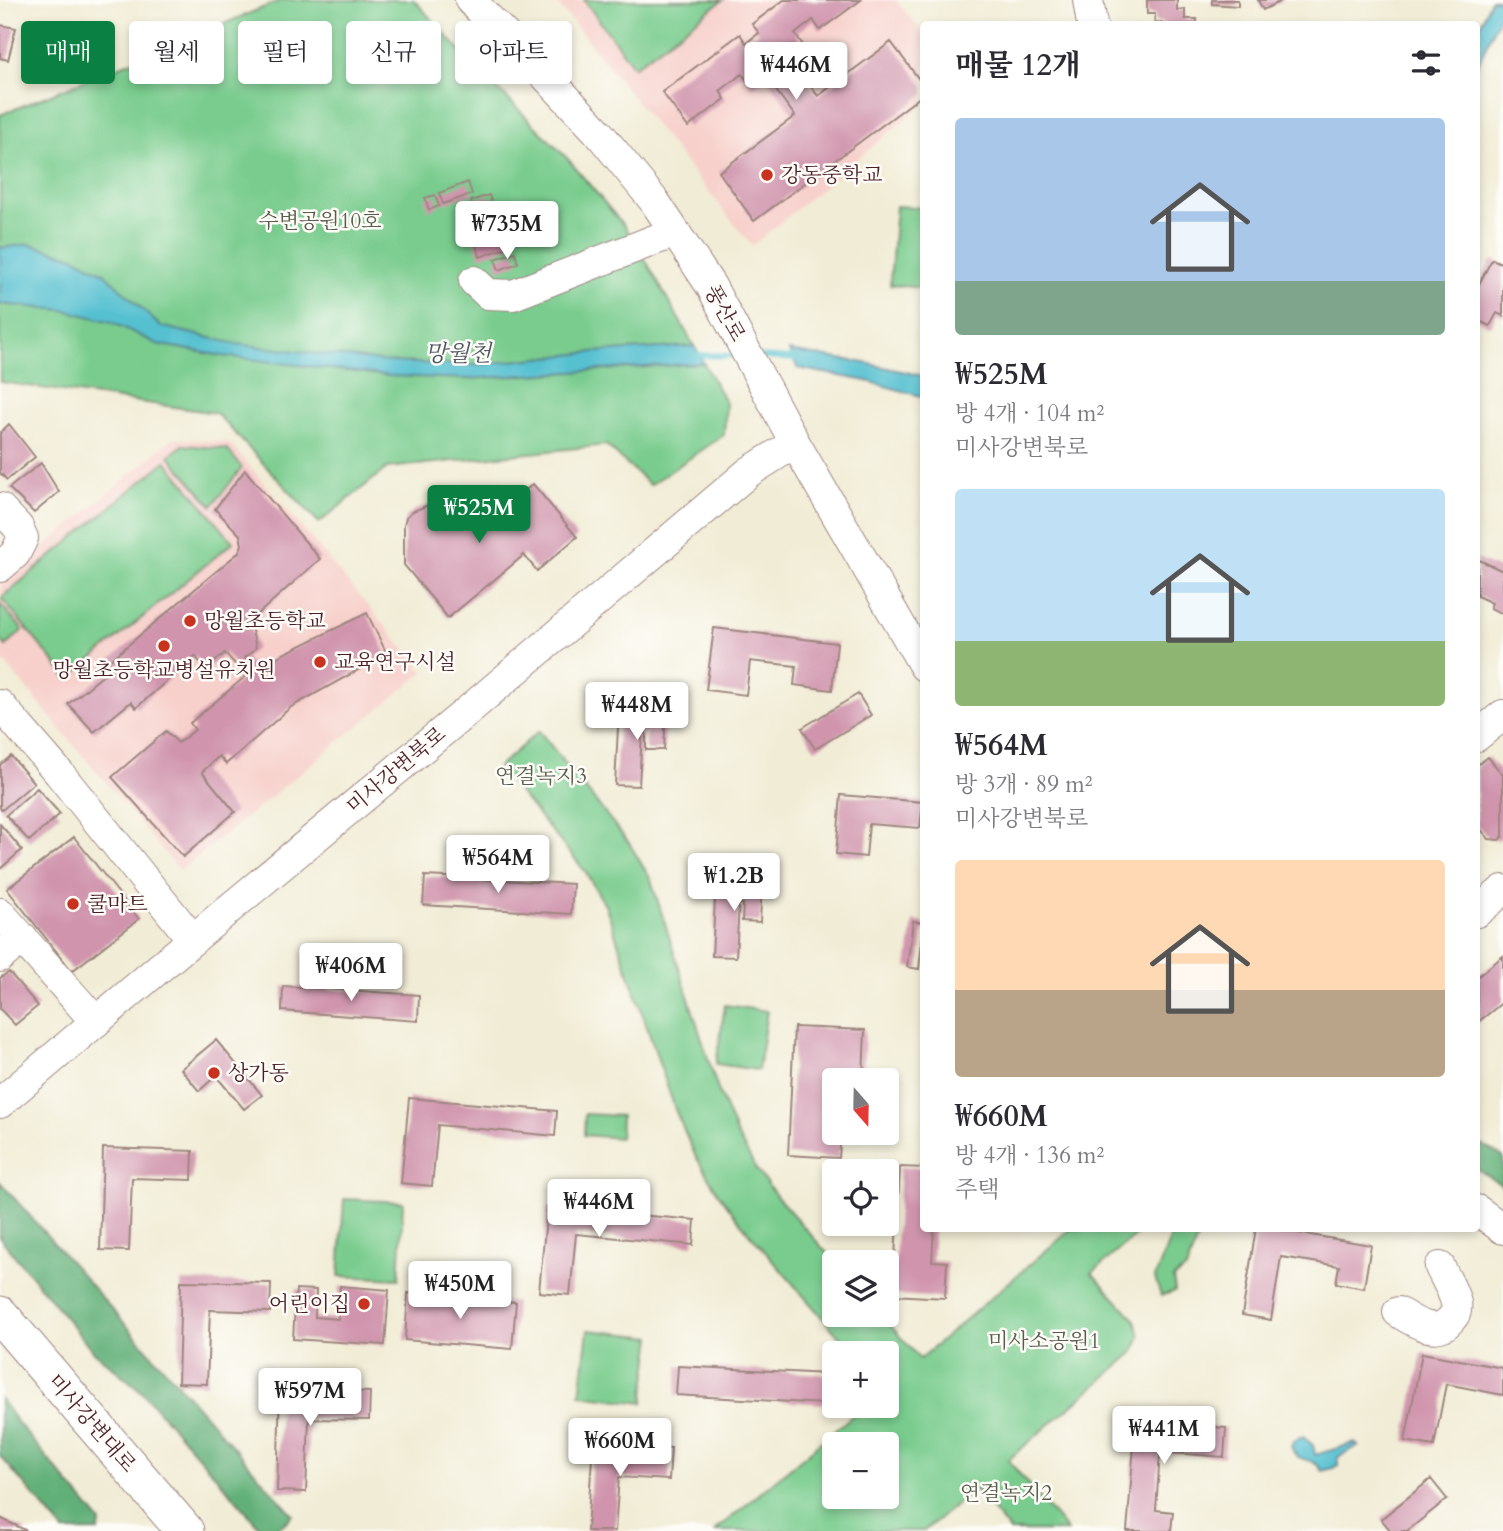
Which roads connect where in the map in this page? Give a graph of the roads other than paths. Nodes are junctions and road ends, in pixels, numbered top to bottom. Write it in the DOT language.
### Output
graph roads {
  1 [pos="470,0"];
  2 [pos="1088,0"];
  3 [pos="1092,21"];
  4 [pos="675,232"];
  5 [pos="474,281"];
  6 [pos="795,443"];
  7 [pos="0,508"];
  8 [pos="0,567"];
  9 [pos="920,659"];
  10 [pos="0,705"];
  11 [pos="1503,715"];
  12 [pos="1480,734"];
  13 [pos="0,913"];
  14 [pos="23,939"];
  15 [pos="193,940"];
  16 [pos="0,957"];
  17 [pos="96,1021"];
  18 [pos="0,1103"];
  19 [pos="1480,1212"];
  20 [pos="1503,1229"];
  21 [pos="1440,1267"];
  22 [pos="1398,1312"];
  23 [pos="0,1315"];
  24 [pos="184,1531"];
  1 -- 4 [label="street, 풍산로"];
  2 -- 3 [label="street"];
  4 -- 5 [label="street"];
  4 -- 6 [label="street, 풍산로"];
  6 -- 9 [label="street, 풍산로"];
  6 -- 15 [label="street, 미사강변북로"];
  7 -- 8 [label="street"];
  10 -- 15 [label="street"];
  11 -- 12 [label="street"];
  13 -- 14 [label="street"];
  14 -- 16 [label="street"];
  14 -- 17 [label="street"];
  15 -- 17 [label="street, 미사강변북로"];
  17 -- 18 [label="street, 미사강변북로"];
  19 -- 20 [label="street"];
  21 -- 22 [label="street"];
  23 -- 24 [label="main road, 미사강변대로"];
}
